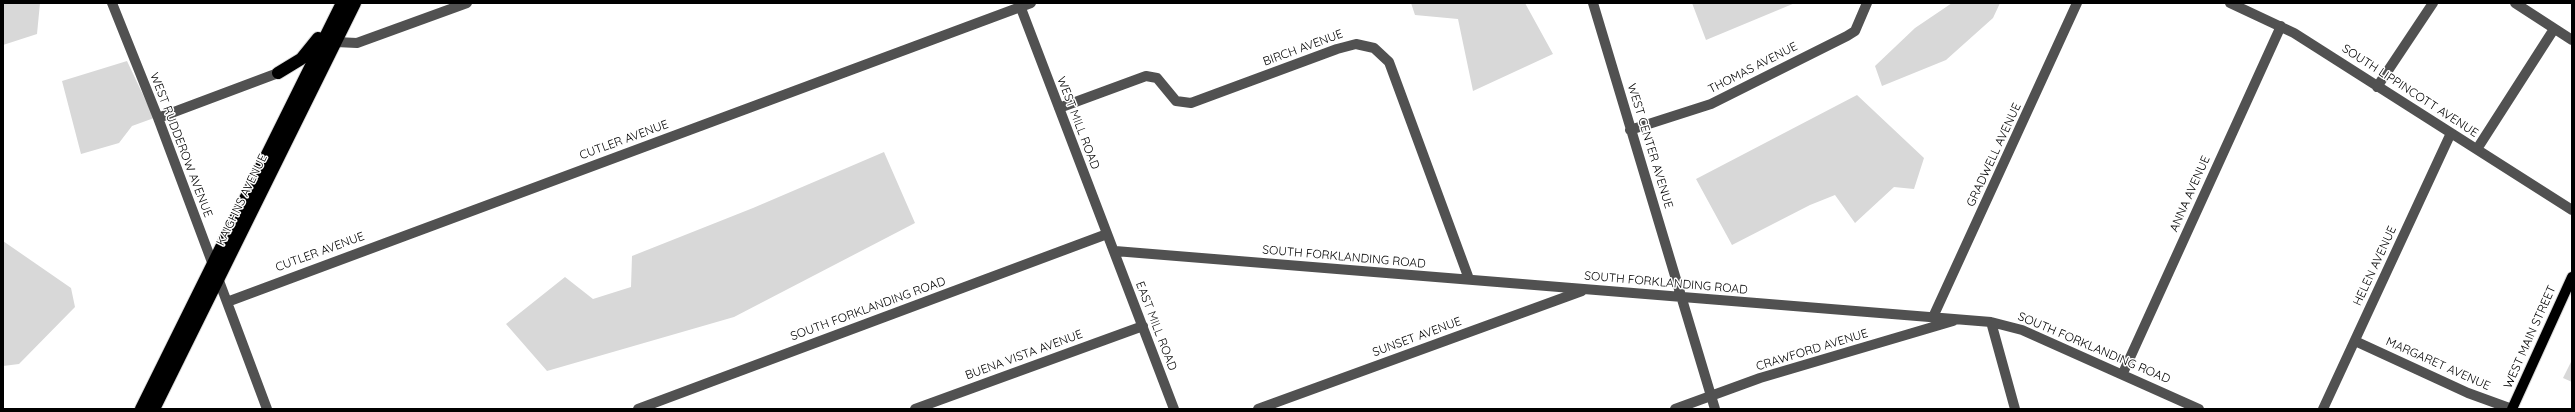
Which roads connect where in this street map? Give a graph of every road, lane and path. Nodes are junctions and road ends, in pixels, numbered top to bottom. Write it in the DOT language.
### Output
graph roads {
  1 [pos="112,3"];
  2 [pos="355,3"];
  3 [pos="468,3"];
  4 [pos="1031,3"];
  5 [pos="1593,3"];
  6 [pos="1867,3"];
  7 [pos="2077,3"];
  8 [pos="2230,3"];
  9 [pos="2433,3"];
  10 [pos="2515,3"];
  11 [pos="341,4"];
  12 [pos="1020,5"];
  13 [pos="2281,26"];
  14 [pos="2554,29"];
  15 [pos="2572,40"];
  16 [pos="336,42"];
  17 [pos="278,73"];
  18 [pos="2377,87"];
  19 [pos="1059,108"];
  20 [pos="158,118"];
  21 [pos="1630,130"];
  22 [pos="2450,133"];
  23 [pos="2477,149"];
  24 [pos="2572,210"];
  25 [pos="1107,234"];
  26 [pos="1115,251"];
  27 [pos="212,263"];
  28 [pos="2572,276"];
  29 [pos="1469,279"];
  30 [pos="218,280"];
  31 [pos="1586,290"];
  32 [pos="1681,298"];
  33 [pos="226,302"];
  34 [pos="1933,317"];
  35 [pos="1958,319"];
  36 [pos="1991,322"];
  37 [pos="1142,326"];
  38 [pos="2355,341"];
  39 [pos="2123,373"];
  40 [pos="1710,396"];
  41 [pos="654,406"];
  42 [pos="2195,407"];
  43 [pos="140,409"];
  44 [pos="154,409"];
  45 [pos="267,409"];
  46 [pos="638,409"];
  47 [pos="915,409"];
  48 [pos="1174,409"];
  49 [pos="1258,409"];
  50 [pos="1676,409"];
  51 [pos="1715,409"];
  52 [pos="2015,409"];
  53 [pos="2181,409"];
  54 [pos="2323,409"];
  55 [pos="2512,409"];
  1 -- 20 [label="street, WEST RUDDEROW AVENUE"];
  2 -- 16 [label="highway, KAIGHNS AVENUE"];
  3 -- 16 [label="street"];
  4 -- 12 [label="street, CUTLER AVENUE"];
  5 -- 21 [label="street, WEST CENTER AVENUE"];
  6 -- 21 [label="street, THOMAS AVENUE"];
  7 -- 34 [label="street, GRADWELL AVENUE"];
  8 -- 13 [label="street, SOUTH LIPPINCOTT AVENUE"];
  9 -- 18 [label="street"];
  10 -- 14 [label="street"];
  11 -- 17 [label="highway"];
  11 -- 27 [label="highway, KAIGHNS AVENUE"];
  12 -- 19 [label="street, WEST MILL ROAD"];
  12 -- 33 [label="street, CUTLER AVENUE"];
  13 -- 18 [label="street, SOUTH LIPPINCOTT AVENUE"];
  13 -- 39 [label="street, ANNA AVENUE"];
  14 -- 15 [label="street"];
  14 -- 23 [label="street"];
  16 -- 30 [label="highway, KAIGHNS AVENUE"];
  17 -- 20 [label="street"];
  18 -- 22 [label="street, SOUTH LIPPINCOTT AVENUE"];
  19 -- 25 [label="street, WEST MILL ROAD"];
  19 -- 29 [label="street, BIRCH AVENUE"];
  20 -- 27 [label="street, WEST RUDDEROW AVENUE"];
  21 -- 32 [label="street, WEST CENTER AVENUE"];
  22 -- 23 [label="street, SOUTH LIPPINCOTT AVENUE"];
  22 -- 38 [label="street, HELEN AVENUE"];
  23 -- 24 [label="street, SOUTH LIPPINCOTT AVENUE"];
  25 -- 26 [label="street, WEST MILL ROAD"];
  25 -- 41 [label="street, SOUTH FORKLANDING ROAD"];
  26 -- 29 [label="street, SOUTH FORKLANDING ROAD"];
  26 -- 37 [label="street, EAST MILL ROAD"];
  27 -- 30 [label="street, WEST RUDDEROW AVENUE"];
  27 -- 43 [label="highway, KAIGHNS AVENUE"];
  28 -- 55 [label="main road, WEST MAIN STREET"];
  29 -- 31 [label="street, SOUTH FORKLANDING ROAD"];
  30 -- 33 [label="street, WEST RUDDEROW AVENUE"];
  30 -- 44 [label="highway, KAIGHNS AVENUE"];
  31 -- 32 [label="street, SOUTH FORKLANDING ROAD"];
  31 -- 49 [label="street, SUNSET AVENUE"];
  32 -- 34 [label="street, SOUTH FORKLANDING ROAD"];
  32 -- 40 [label="street, WEST CENTER AVENUE"];
  33 -- 45 [label="street, WEST RUDDEROW AVENUE"];
  34 -- 35 [label="street, SOUTH FORKLANDING ROAD"];
  35 -- 36 [label="street, SOUTH FORKLANDING ROAD"];
  35 -- 40 [label="street, CRAWFORD AVENUE"];
  36 -- 39 [label="street, SOUTH FORKLANDING ROAD"];
  36 -- 52 [label="street"];
  37 -- 47 [label="street, BUENA VISTA AVENUE"];
  37 -- 48 [label="street, EAST MILL ROAD"];
  38 -- 54 [label="street, HELEN AVENUE"];
  38 -- 55 [label="street, MARGARET AVENUE"];
  39 -- 42 [label="street, SOUTH FORKLANDING ROAD"];
  40 -- 50 [label="street, CRAWFORD AVENUE"];
  40 -- 51 [label="street, WEST CENTER AVENUE"];
  41 -- 46 [label="street, SOUTH FORKLANDING ROAD"];
  42 -- 53 [label="street"];
}
